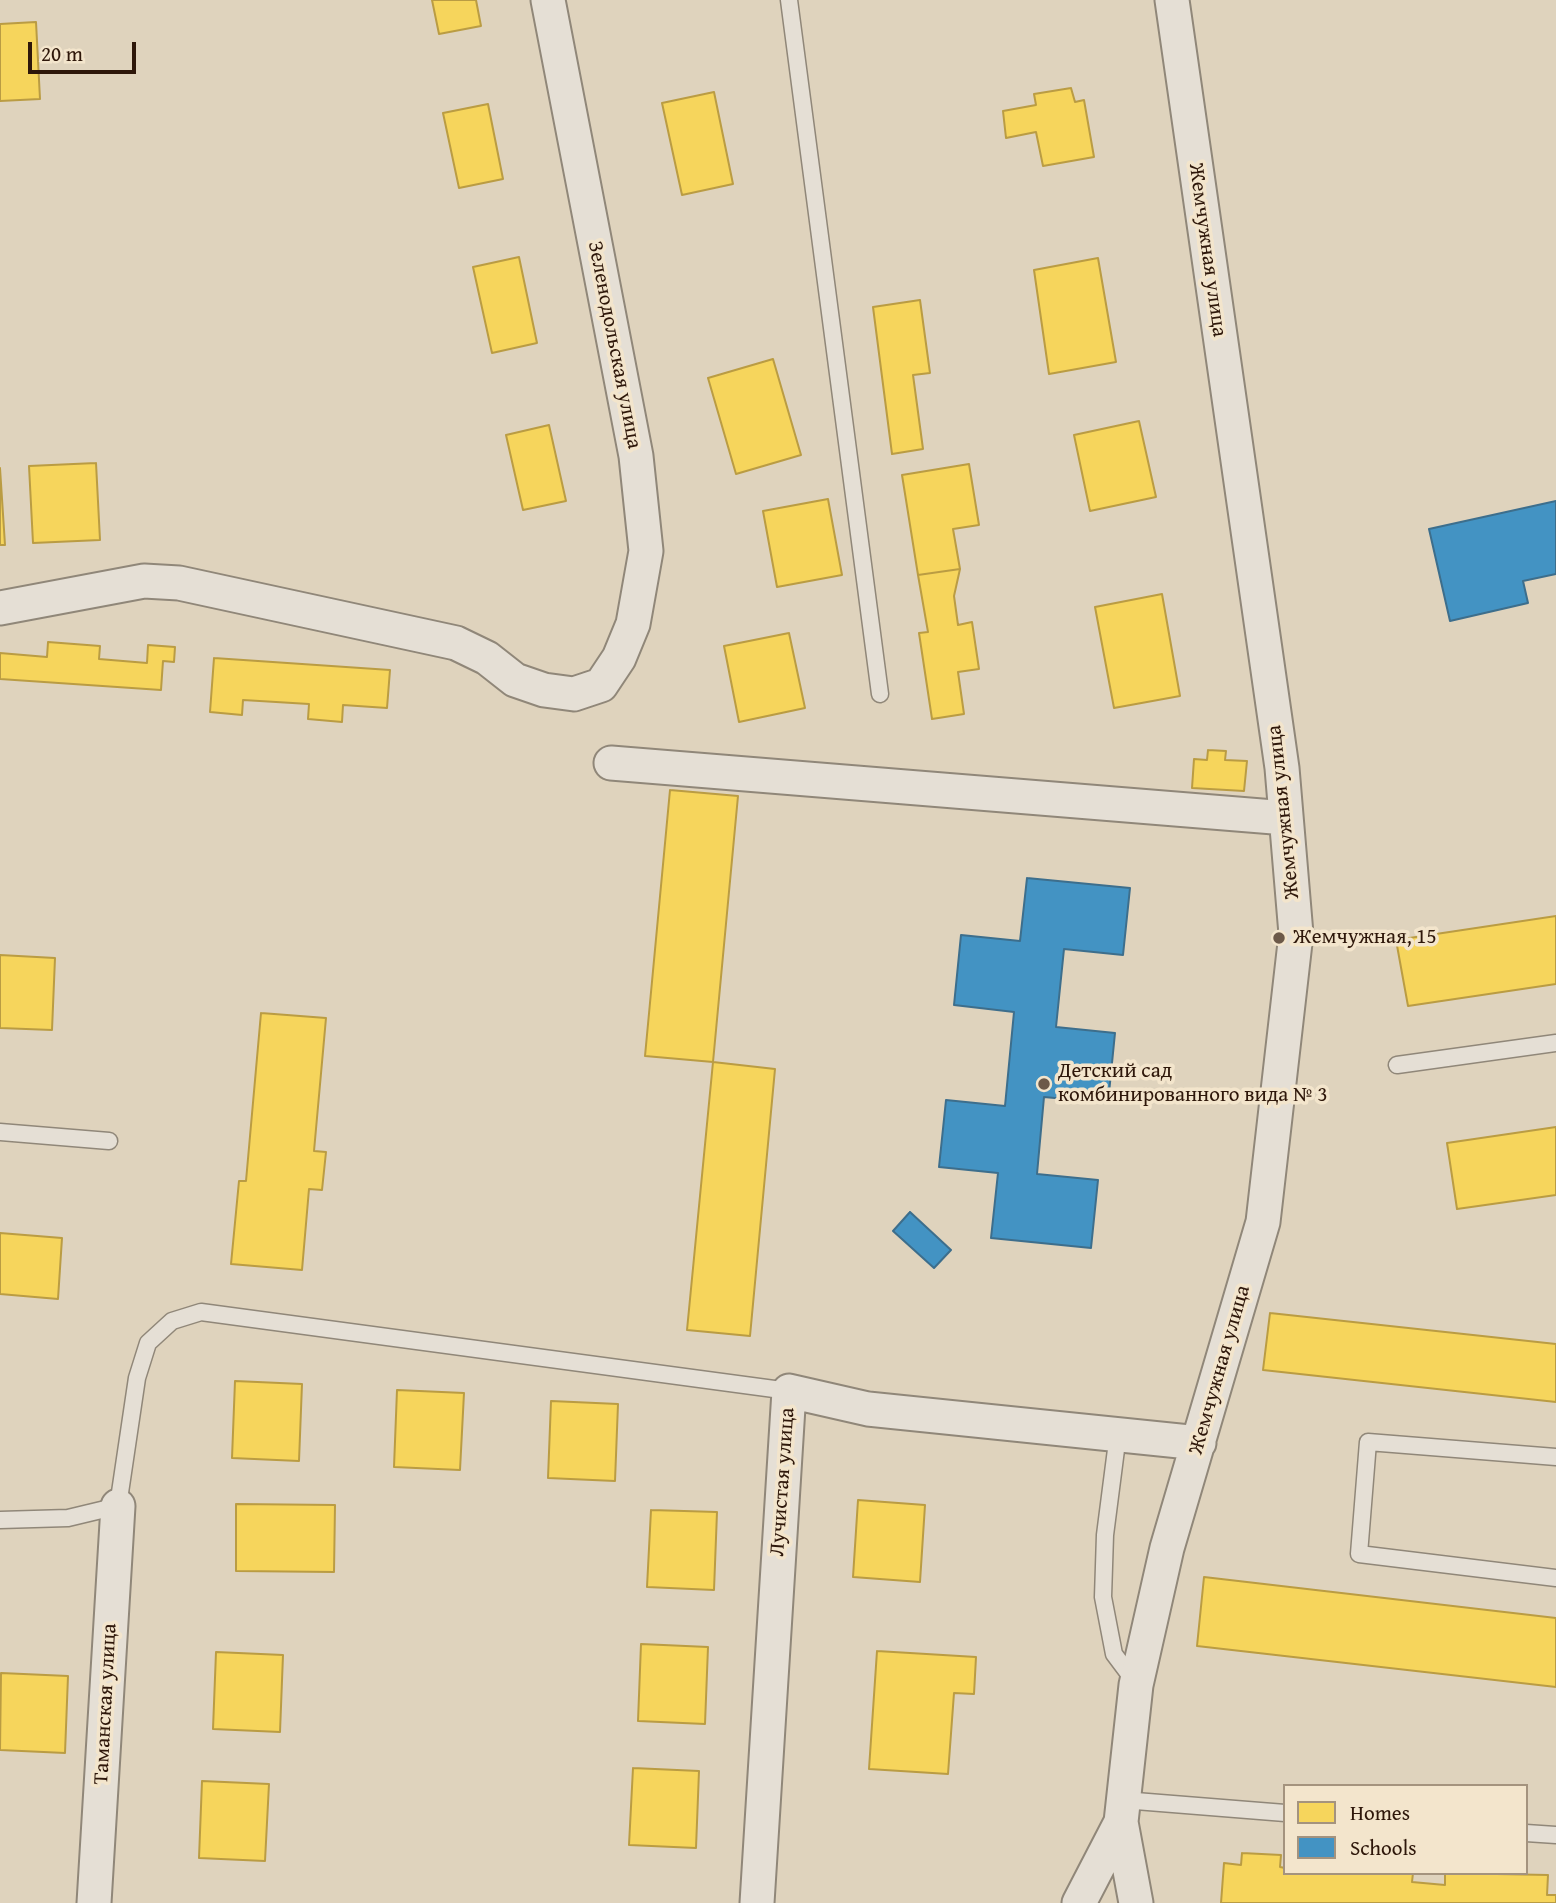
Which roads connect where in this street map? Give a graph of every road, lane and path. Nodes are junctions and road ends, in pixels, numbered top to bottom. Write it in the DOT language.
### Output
graph roads {
  1 [pos="548,0"];
  2 [pos="789,0"];
  3 [pos="1172,0"];
  4 [pos="0,608"];
  5 [pos="880,694"];
  6 [pos="611,763"];
  7 [pos="1286,818"];
  8 [pos="1556,1043"];
  9 [pos="1397,1065"];
  10 [pos="0,1132"];
  11 [pos="110,1141"];
  12 [pos="789,1391"];
  13 [pos="1118,1434"];
  14 [pos="1199,1443"];
  15 [pos="1556,1457"];
  16 [pos="118,1506"];
  17 [pos="0,1520"];
  18 [pos="1556,1578"];
  19 [pos="1136,1685"];
  20 [pos="1122,1811"];
  21 [pos="1283,1813"];
  22 [pos="1528,1833"];
  23 [pos="1556,1835"];
  24 [pos="94,1903"];
  25 [pos="757,1903"];
  26 [pos="1079,1903"];
  27 [pos="1136,1903"];
  1 -- 4 [label="street, Зеленодольская улица"];
  2 -- 5 [label="lane"];
  3 -- 7 [label="street, Жемчужная улица"];
  6 -- 7 [label="street"];
  7 -- 14 [label="street, Жемчужная улица"];
  8 -- 9 [label="lane"];
  10 -- 11 [label="lane"];
  12 -- 13 [label="street, Лучистая улица"];
  12 -- 16 [label="lane"];
  12 -- 25 [label="street, Лучистая улица"];
  13 -- 14 [label="street, Лучистая улица"];
  13 -- 19 [label="lane"];
  14 -- 19 [label="street, Жемчужная улица"];
  15 -- 18 [label="lane"];
  16 -- 17 [label="lane"];
  16 -- 24 [label="street, Таманская улица"];
  19 -- 20 [label="street, Жемчужная улица"];
  20 -- 21 [label="lane"];
  20 -- 26 [label="street"];
  20 -- 27 [label="street, Жемчужная улица"];
  22 -- 23 [label="lane"];
}
